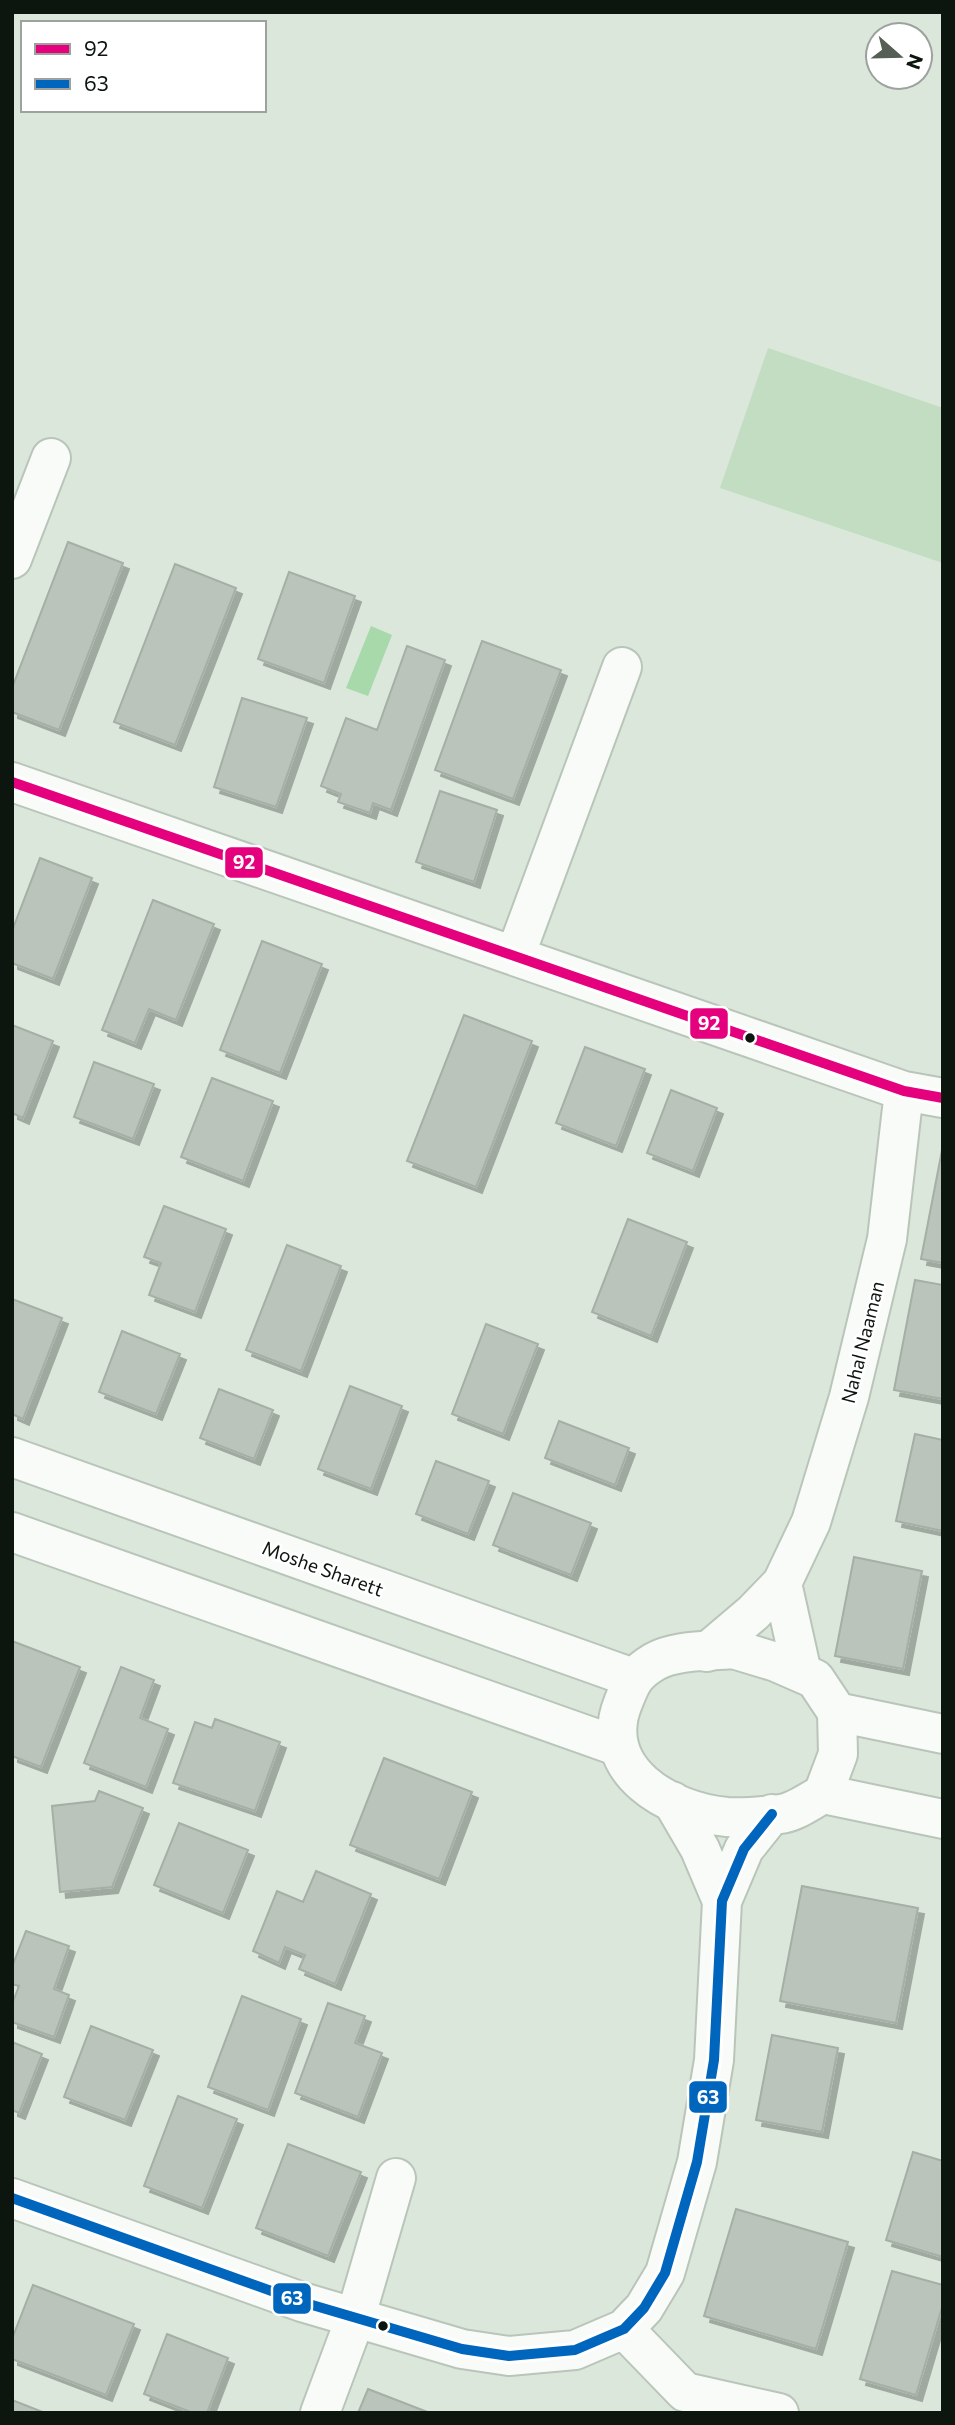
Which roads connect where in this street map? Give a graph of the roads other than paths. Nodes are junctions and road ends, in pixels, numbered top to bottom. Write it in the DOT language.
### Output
graph roads {
  1 [pos="51,458"];
  2 [pos="12,559"];
  3 [pos="622,667"];
  4 [pos="12,782"];
  5 [pos="514,956"];
  6 [pos="904,1091"];
  7 [pos="943,1098"];
  8 [pos="12,1458"];
  9 [pos="12,1532"];
  10 [pos="782,1583"];
  11 [pos="707,1652"];
  12 [pos="802,1674"];
  13 [pos="633,1678"];
  14 [pos="837,1712"];
  15 [pos="943,1734"];
  16 [pos="617,1746"];
  17 [pos="823,1794"];
  18 [pos="673,1801"];
  19 [pos="772,1814"];
  20 [pos="943,1819"];
  21 [pos="722,1901"];
  22 [pos="396,2178"];
  23 [pos="12,2198"];
  24 [pos="355,2319"];
  25 [pos="624,2329"];
  26 [pos="683,2403"];
  27 [pos="320,2413"];
  28 [pos="779,2413"];
  1 -- 2 [label="street"];
  3 -- 5 [label="street"];
  4 -- 5 [label="street"];
  5 -- 6 [label="street"];
  6 -- 7 [label="street"];
  6 -- 10 [label="street, Nahal Naaman"];
  8 -- 13 [label="street, Moshe Sharett"];
  9 -- 16 [label="street"];
  10 -- 11 [label="street, Nahal Naaman"];
  10 -- 12 [label="street"];
  11 -- 12 [label="street"];
  11 -- 13 [label="street"];
  12 -- 14 [label="street"];
  13 -- 16 [label="street"];
  14 -- 15 [label="street"];
  14 -- 17 [label="street"];
  16 -- 18 [label="street"];
  17 -- 19 [label="street"];
  17 -- 20 [label="street"];
  18 -- 19 [label="street"];
  18 -- 21 [label="street"];
  19 -- 21 [label="street"];
  21 -- 25 [label="street"];
  22 -- 24 [label="street"];
  23 -- 24 [label="street"];
  24 -- 25 [label="street"];
  24 -- 27 [label="street"];
  25 -- 26 [label="street"];
  26 -- 28 [label="street"];
}
